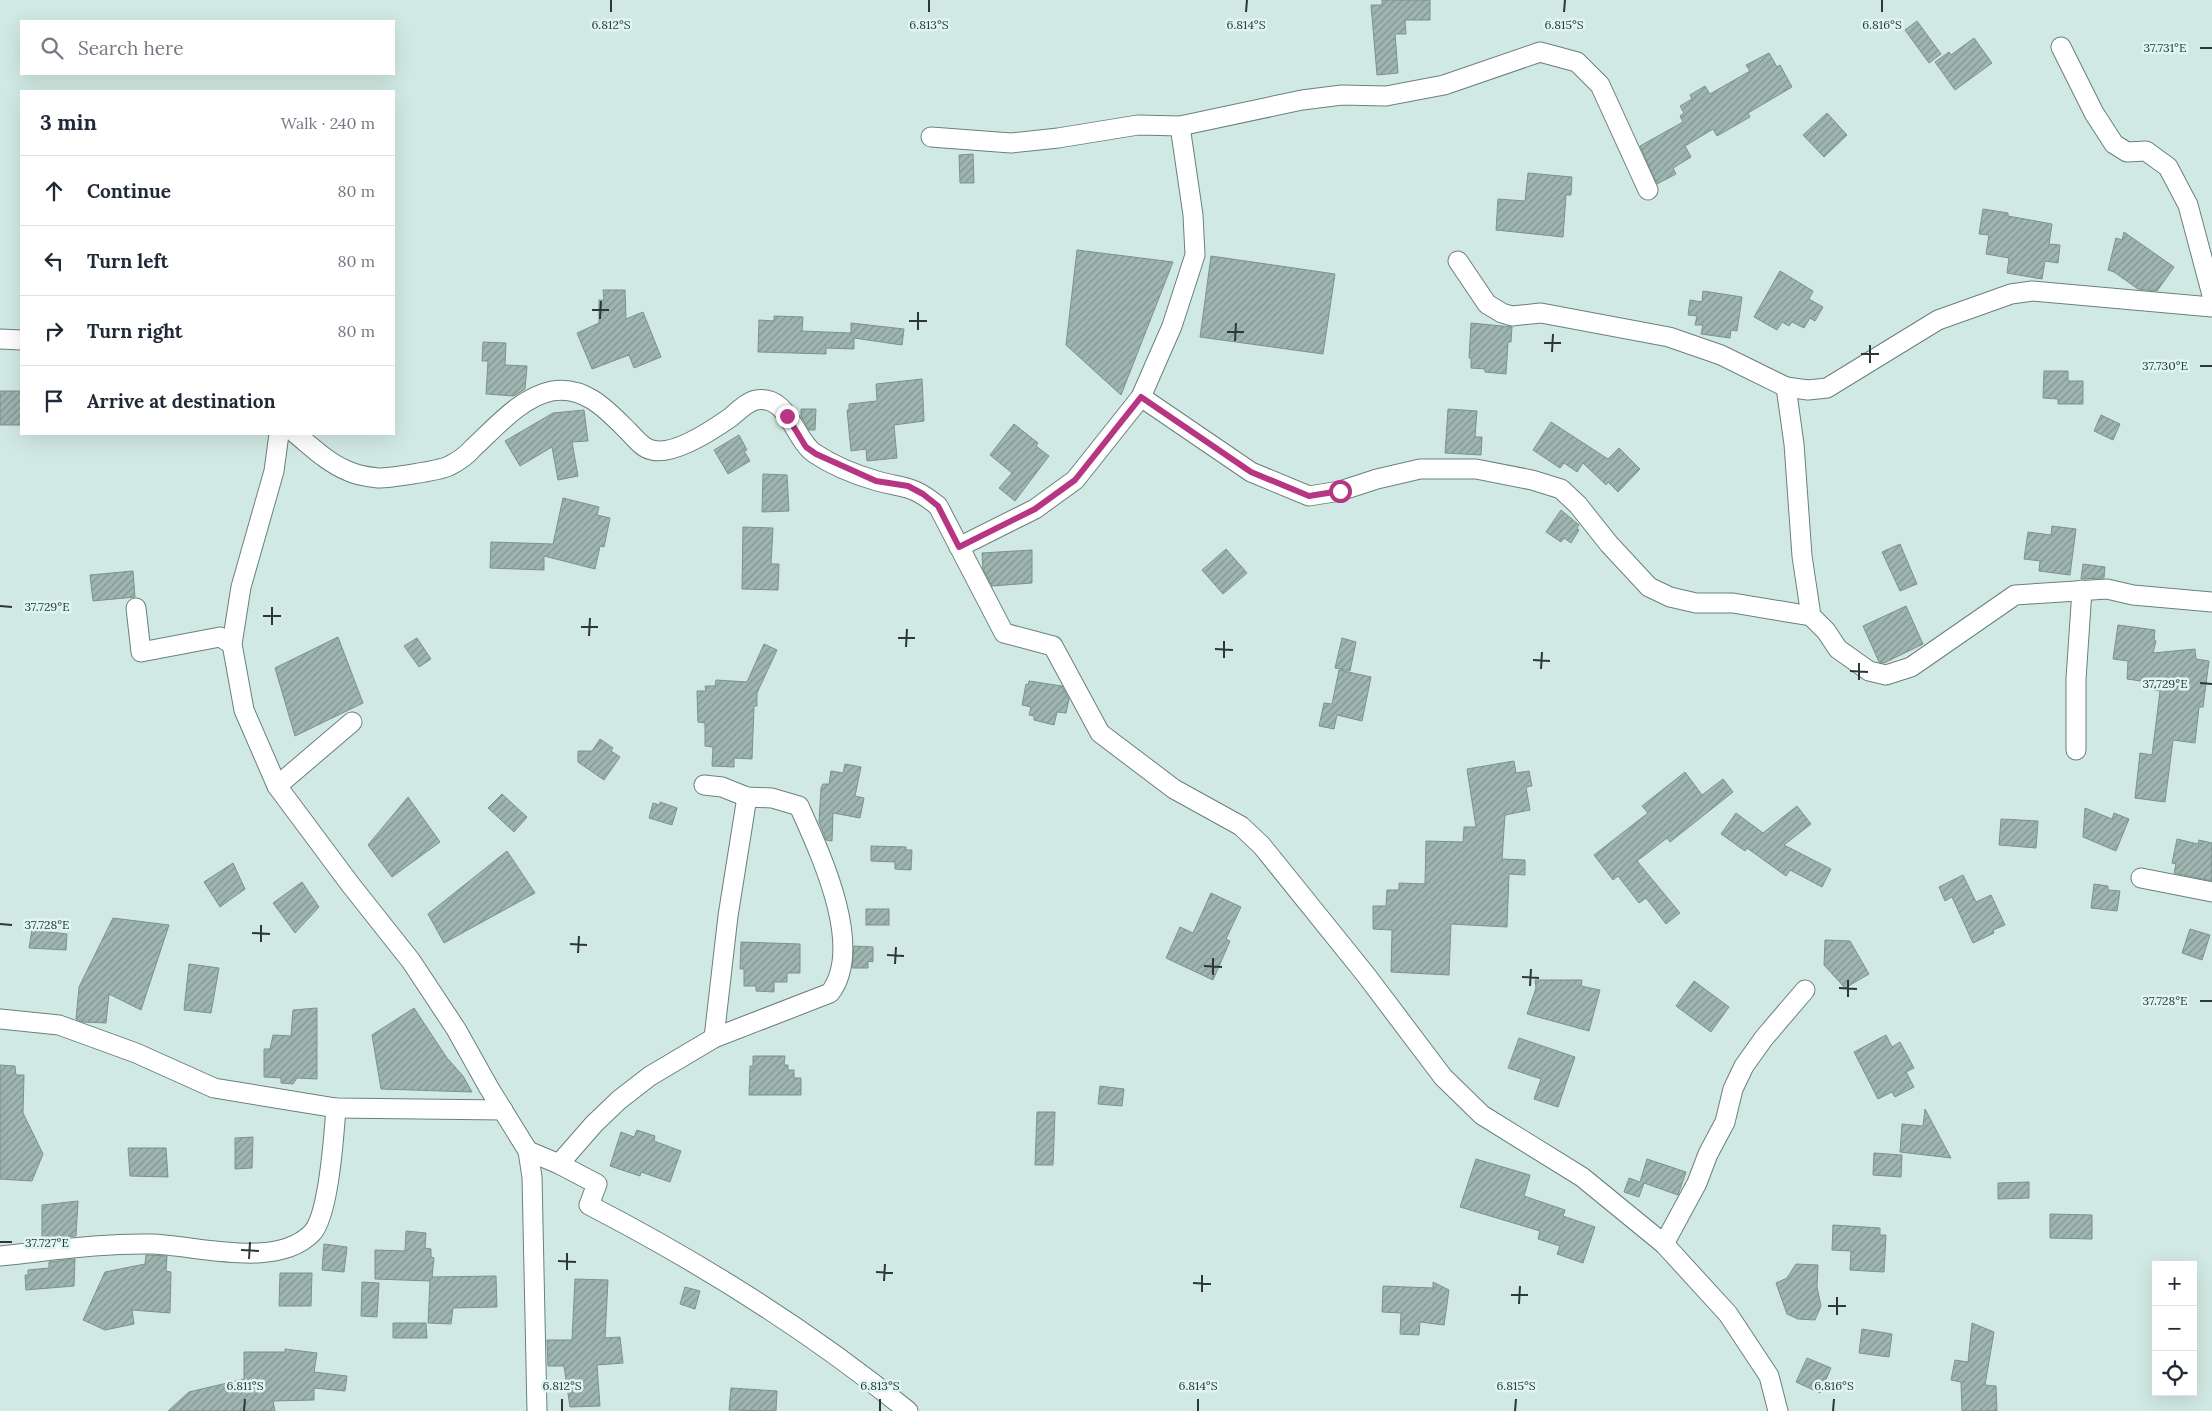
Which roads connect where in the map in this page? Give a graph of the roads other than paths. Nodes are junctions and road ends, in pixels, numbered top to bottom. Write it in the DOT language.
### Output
graph roads {
  1 [pos="2061,47"];
  2 [pos="1180,126"];
  3 [pos="931,137"];
  4 [pos="1648,190"];
  5 [pos="1458,261"];
  6 [pos="2212,295"];
  7 [pos="2212,307"];
  8 [pos="0,339"];
  9 [pos="20,340"];
  10 [pos="1786,387"];
  11 [pos="1141,397"];
  12 [pos="279,435"];
  13 [pos="297,435"];
  14 [pos="959,547"];
  15 [pos="2082,590"];
  16 [pos="2212,602"];
  17 [pos="136,608"];
  18 [pos="1811,616"];
  19 [pos="232,644"];
  20 [pos="352,722"];
  21 [pos="2076,750"];
  22 [pos="704,784"];
  23 [pos="278,786"];
  24 [pos="747,797"];
  25 [pos="2141,878"];
  26 [pos="2212,892"];
  27 [pos="1805,990"];
  28 [pos="0,1019"];
  29 [pos="714,1038"];
  30 [pos="336,1108"];
  31 [pos="502,1110"];
  32 [pos="528,1151"];
  33 [pos="559,1164"];
  34 [pos="1664,1244"];
  35 [pos="0,1256"];
  36 [pos="538,1411"];
  37 [pos="908,1411"];
  38 [pos="1778,1411"];
  1 -- 6 [label="street"];
  2 -- 3 [label="street"];
  2 -- 4 [label="street"];
  2 -- 11 [label="street"];
  5 -- 10 [label="street"];
  7 -- 10 [label="street"];
  8 -- 9 [label="street"];
  10 -- 18 [label="street"];
  11 -- 14 [label="street"];
  11 -- 18 [label="street"];
  12 -- 19 [label="street"];
  13 -- 14 [label="street"];
  14 -- 34 [label="street"];
  15 -- 16 [label="street"];
  15 -- 18 [label="street"];
  15 -- 21 [label="street"];
  17 -- 19 [label="street"];
  19 -- 23 [label="street"];
  20 -- 23 [label="street"];
  22 -- 24 [label="street"];
  23 -- 31 [label="street"];
  24 -- 29 [label="street"];
  24 -- 29 [label="street"];
  25 -- 26 [label="street"];
  27 -- 34 [label="street"];
  28 -- 30 [label="street"];
  29 -- 33 [label="street"];
  30 -- 31 [label="street"];
  30 -- 35 [label="street"];
  31 -- 32 [label="street"];
  32 -- 33 [label="street"];
  32 -- 36 [label="street"];
  33 -- 37 [label="street"];
  34 -- 38 [label="street"];
}
